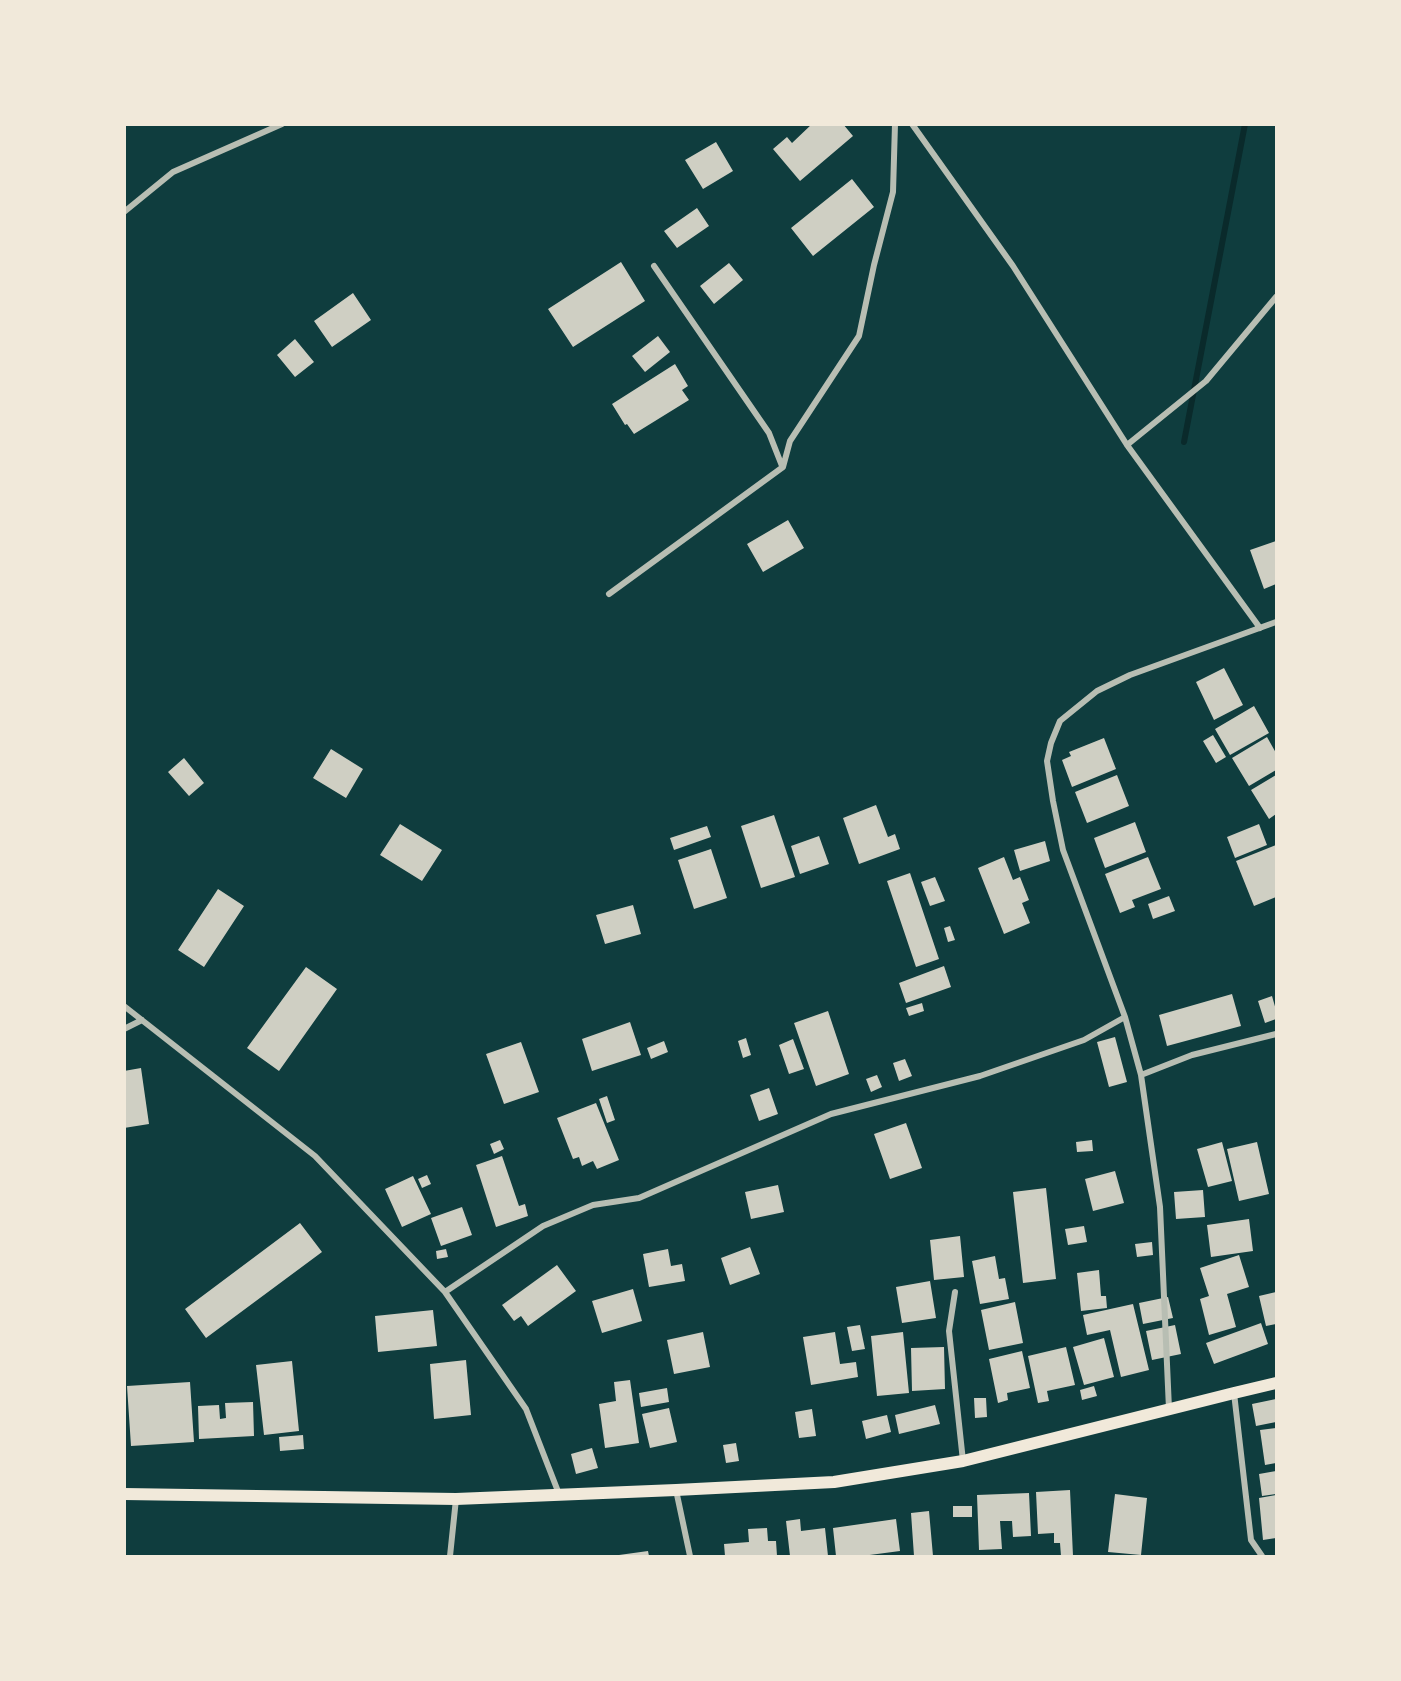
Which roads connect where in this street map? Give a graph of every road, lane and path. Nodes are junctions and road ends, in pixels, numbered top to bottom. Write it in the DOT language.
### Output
graph roads {
  1 [pos="282,124"];
  2 [pos="895,124"];
  3 [pos="912,124"];
  4 [pos="124,212"];
  5 [pos="654,266"];
  6 [pos="1276,297"];
  7 [pos="1127,445"];
  8 [pos="783,467"];
  9 [pos="609,594"];
  10 [pos="1276,622"];
  11 [pos="1260,628"];
  12 [pos="124,1006"];
  13 [pos="1125,1017"];
  14 [pos="142,1020"];
  15 [pos="124,1029"];
  16 [pos="1276,1034"];
  17 [pos="1141,1075"];
  18 [pos="445,1292"];
  19 [pos="955,1292"];
  20 [pos="1276,1383"];
  21 [pos="1234,1393"];
  22 [pos="1169,1410"];
  23 [pos="963,1461"];
  24 [pos="676,1490"];
  25 [pos="124,1494"];
  26 [pos="559,1494"];
  27 [pos="456,1499"];
  28 [pos="450,1557"];
  29 [pos="690,1557"];
  30 [pos="1262,1557"];
  1 -- 4 [label="street"];
  2 -- 8 [label="street"];
  3 -- 7 [label="street"];
  5 -- 8 [label="street"];
  6 -- 7 [label="street"];
  7 -- 11 [label="street"];
  8 -- 9 [label="street"];
  10 -- 11 [label="street"];
  11 -- 13 [label="street"];
  12 -- 14 [label="street"];
  13 -- 17 [label="street"];
  13 -- 18 [label="street"];
  14 -- 15 [label="street"];
  14 -- 18 [label="street"];
  16 -- 17 [label="street"];
  17 -- 22 [label="street"];
  18 -- 26 [label="street"];
  19 -- 23 [label="street"];
  20 -- 21 [label="main road"];
  21 -- 22 [label="main road"];
  21 -- 30 [label="street"];
  22 -- 23 [label="main road"];
  23 -- 24 [label="main road"];
  24 -- 26 [label="main road"];
  24 -- 29 [label="street"];
  25 -- 27 [label="main road"];
  26 -- 27 [label="main road"];
  27 -- 28 [label="street"];
}
